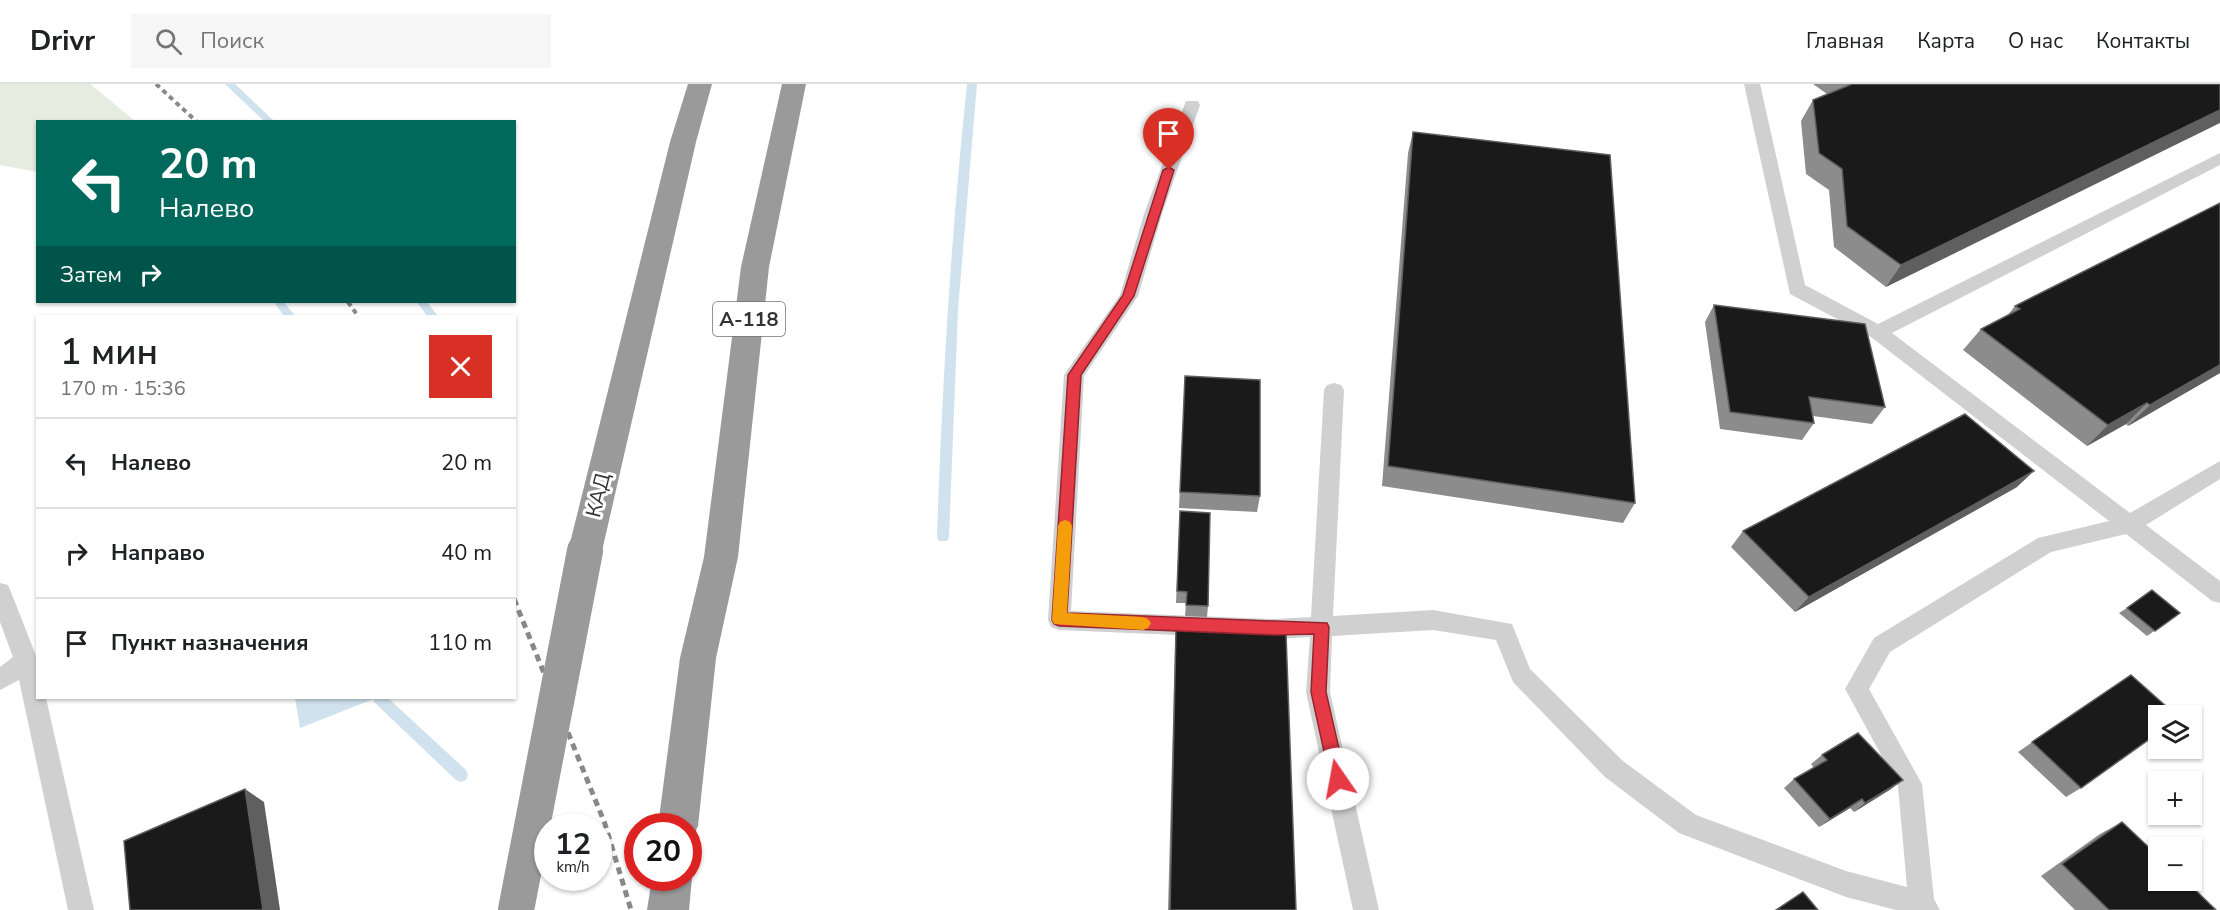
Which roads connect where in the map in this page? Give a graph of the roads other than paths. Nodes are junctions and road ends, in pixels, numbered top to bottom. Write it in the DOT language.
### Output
graph roads {
  1 [pos="700,84"];
  2 [pos="794,84"];
  3 [pos="1752,84"];
  4 [pos="1192,105"];
  5 [pos="2220,158"];
  6 [pos="1878,332"];
  7 [pos="1334,390"];
  8 [pos="2220,469"];
  9 [pos="2129,525"];
  10 [pos="0,592"];
  11 [pos="2220,594"];
  12 [pos="1322,627"];
  13 [pos="26,661"];
  14 [pos="0,680"];
  15 [pos="680,813"];
  16 [pos="670,891"];
  17 [pos="1924,907"];
  18 [pos="81,910"];
  19 [pos="516,910"];
  20 [pos="668,910"];
  21 [pos="1366,910"];
  1 -- 19 [label="highway, КАД, bridge"];
  2 -- 15 [label="highway, А-118"];
  3 -- 6 [label="lane"];
  4 -- 12 [label="lane"];
  5 -- 6 [label="lane"];
  6 -- 9 [label="lane"];
  7 -- 12 [label="lane"];
  8 -- 9 [label="lane"];
  9 -- 11 [label="lane"];
  9 -- 17 [label="lane"];
  10 -- 13 [label="lane"];
  12 -- 17 [label="lane"];
  12 -- 21 [label="lane"];
  13 -- 14 [label="lane"];
  13 -- 18 [label="lane"];
  16 -- 20 [label="highway"];
}
